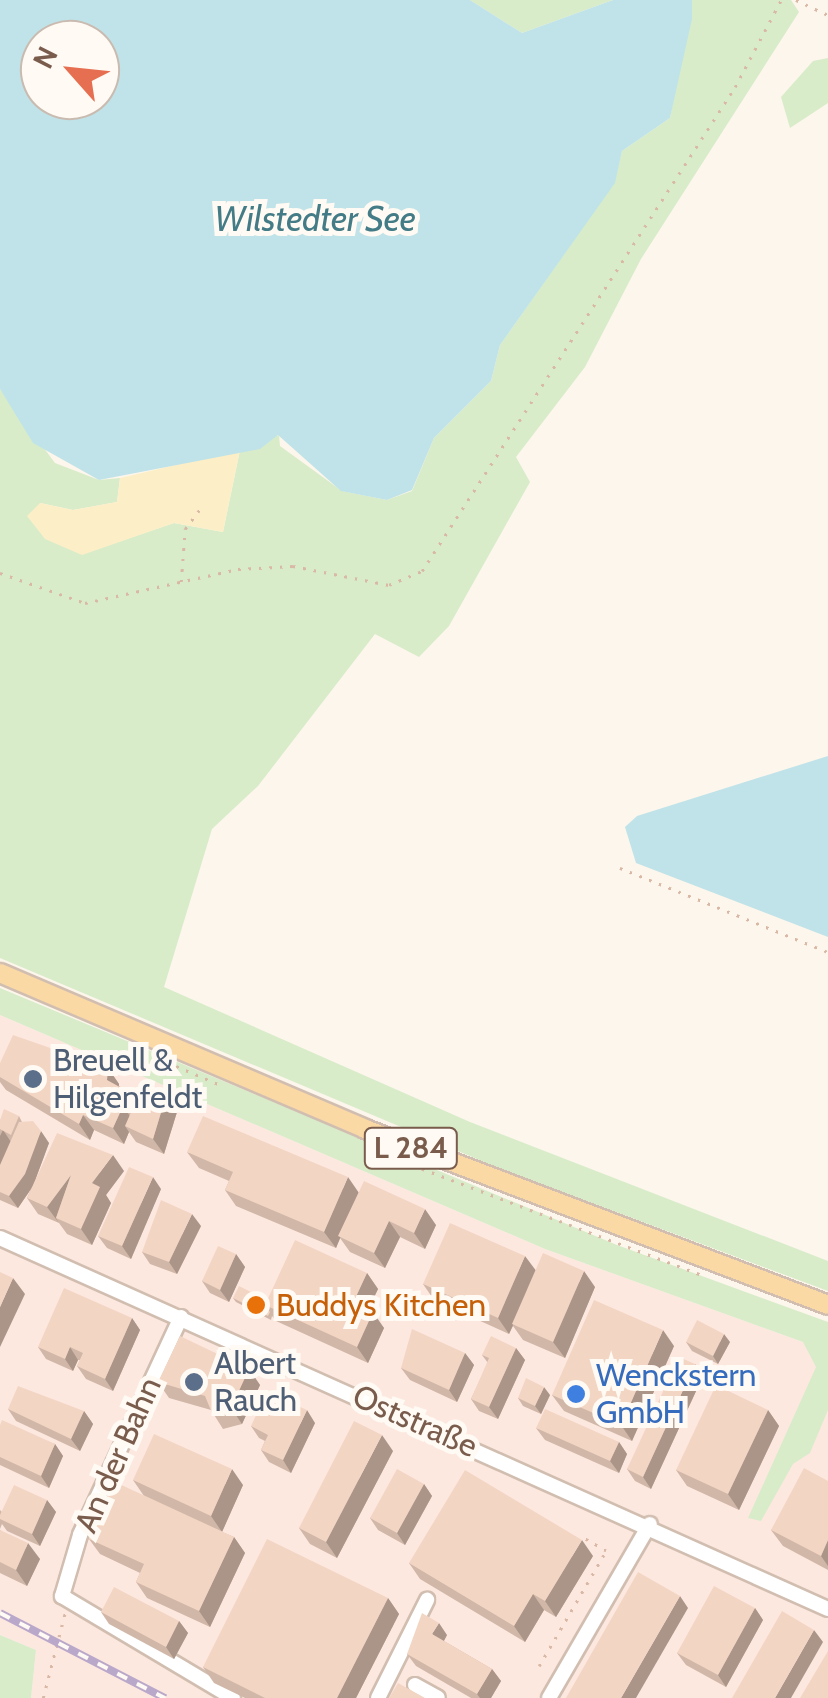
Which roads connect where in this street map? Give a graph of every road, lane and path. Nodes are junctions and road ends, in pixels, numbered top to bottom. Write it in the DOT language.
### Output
graph roads {
  1 [pos="781,0"];
  2 [pos="796,0"];
  3 [pos="828,14"];
  4 [pos="201,508"];
  5 [pos="0,573"];
  6 [pos="181,584"];
  7 [pos="620,868"];
  8 [pos="828,952"];
  9 [pos="0,973"];
  10 [pos="0,1238"];
  11 [pos="828,1305"];
  12 [pos="181,1317"];
  13 [pos="650,1524"];
  14 [pos="582,1536"];
  15 [pos="62,1596"];
  16 [pos="427,1600"];
  17 [pos="828,1609"];
  18 [pos="539,1666"];
  19 [pos="415,1684"];
  20 [pos="43,1698"];
  21 [pos="233,1698"];
  22 [pos="378,1698"];
  23 [pos="438,1698"];
  24 [pos="549,1698"];
  1 -- 6 [label="path"];
  2 -- 3 [label="path"];
  4 -- 6 [label="path"];
  5 -- 6 [label="path"];
  7 -- 8 [label="path"];
  9 -- 11 [label="main road, L 284"];
  10 -- 12 [label="street, Oststraße"];
  12 -- 13 [label="street, Oststraße"];
  12 -- 15 [label="street, An der Bahn"];
  13 -- 17 [label="street, Oststraße"];
  13 -- 24 [label="street"];
  14 -- 18 [label="path"];
  15 -- 20 [label="path"];
  15 -- 21 [label="street"];
  16 -- 22 [label="street"];
  19 -- 23 [label="street"];
}
